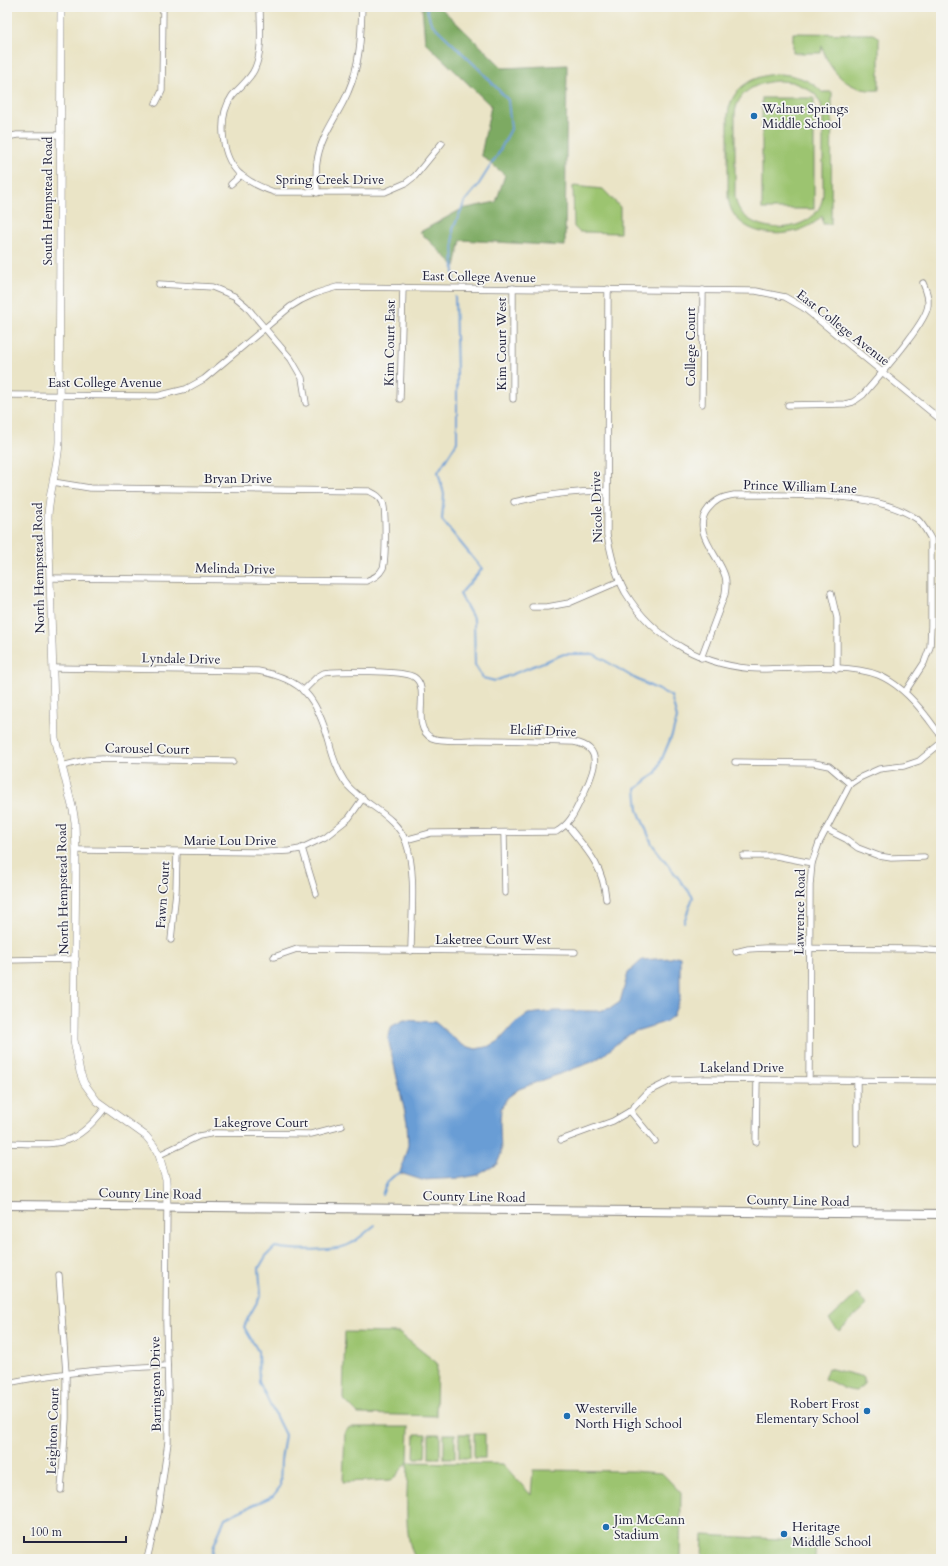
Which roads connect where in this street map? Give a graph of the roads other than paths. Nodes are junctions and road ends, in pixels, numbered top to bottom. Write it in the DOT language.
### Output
graph roads {
  1 [pos="61,7"];
  2 [pos="163,7"];
  3 [pos="260,7"];
  4 [pos="362,7"];
  5 [pos="156,103"];
  6 [pos="60,135"];
  7 [pos="7,137"];
  8 [pos="442,142"];
  9 [pos="241,175"];
  10 [pos="231,184"];
  11 [pos="317,193"];
  12 [pos="159,284"];
  13 [pos="923,284"];
  14 [pos="403,287"];
  15 [pos="513,288"];
  16 [pos="608,289"];
  17 [pos="703,290"];
  18 [pos="265,329"];
  19 [pos="882,372"];
  20 [pos="7,395"];
  21 [pos="59,395"];
  22 [pos="400,399"];
  23 [pos="513,399"];
  24 [pos="306,402"];
  25 [pos="702,404"];
  26 [pos="788,405"];
  27 [pos="941,420"];
  28 [pos="53,482"];
  29 [pos="606,491"];
  30 [pos="514,502"];
  31 [pos="385,537"];
  32 [pos="50,578"];
  33 [pos="620,581"];
  34 [pos="831,593"];
  35 [pos="532,607"];
  36 [pos="701,658"];
  37 [pos="53,668"];
  38 [pos="837,669"];
  39 [pos="303,691"];
  40 [pos="905,692"];
  41 [pos="941,735"];
  42 [pos="941,743"];
  43 [pos="233,761"];
  44 [pos="735,762"];
  45 [pos="62,766"];
  46 [pos="850,784"];
  47 [pos="363,798"];
  48 [pos="567,825"];
  49 [pos="826,829"];
  50 [pos="504,833"];
  51 [pos="405,840"];
  52 [pos="302,848"];
  53 [pos="76,850"];
  54 [pos="177,852"];
  55 [pos="743,856"];
  56 [pos="924,857"];
  57 [pos="812,863"];
  58 [pos="505,893"];
  59 [pos="316,894"];
  60 [pos="606,899"];
  61 [pos="171,940"];
  62 [pos="810,949"];
  63 [pos="410,951"];
  64 [pos="941,951"];
  65 [pos="575,952"];
  66 [pos="736,952"];
  67 [pos="274,957"];
  68 [pos="76,959"];
  69 [pos="7,960"];
  70 [pos="756,1079"];
  71 [pos="809,1080"];
  72 [pos="857,1080"];
  73 [pos="941,1081"];
  74 [pos="105,1108"];
  75 [pos="630,1111"];
  76 [pos="342,1126"];
  77 [pos="561,1140"];
  78 [pos="656,1141"];
  79 [pos="756,1142"];
  80 [pos="7,1143"];
  81 [pos="857,1143"];
  82 [pos="159,1155"];
  83 [pos="7,1205"];
  84 [pos="167,1206"];
  85 [pos="941,1214"];
  86 [pos="59,1275"];
  87 [pos="167,1366"];
  88 [pos="66,1373"];
  89 [pos="7,1383"];
  90 [pos="61,1490"];
  91 [pos="147,1559"];
  1 -- 6 [label="street, South Hempstead Road"];
  2 -- 5 [label="street"];
  3 -- 9 [label="street, Spring Creek Drive"];
  4 -- 11 [label="street"];
  6 -- 7 [label="street"];
  6 -- 21 [label="street, South Hempstead Road"];
  8 -- 11 [label="street, Spring Creek Drive"];
  9 -- 10 [label="street"];
  9 -- 11 [label="street, Spring Creek Drive"];
  12 -- 18 [label="street"];
  13 -- 19 [label="street"];
  14 -- 15 [label="street, East College Avenue"];
  14 -- 18 [label="street, East College Avenue"];
  14 -- 22 [label="street, Kim Court East"];
  15 -- 16 [label="street, East College Avenue"];
  15 -- 23 [label="street, Kim Court West"];
  16 -- 17 [label="street, East College Avenue"];
  16 -- 29 [label="street, Nicole Drive"];
  17 -- 19 [label="street, East College Avenue"];
  17 -- 25 [label="street, College Court"];
  18 -- 21 [label="street, East College Avenue"];
  18 -- 24 [label="street"];
  19 -- 26 [label="street"];
  19 -- 27 [label="street, East College Avenue"];
  20 -- 21 [label="street, East College Avenue"];
  21 -- 28 [label="street, North Hempstead Road"];
  28 -- 31 [label="street, Bryan Drive"];
  28 -- 32 [label="street, North Hempstead Road"];
  29 -- 30 [label="street"];
  29 -- 33 [label="street, Nicole Drive"];
  31 -- 32 [label="street, Melinda Drive"];
  32 -- 37 [label="street, North Hempstead Road"];
  33 -- 35 [label="street"];
  33 -- 36 [label="street, Nicole Drive"];
  34 -- 38 [label="street"];
  36 -- 38 [label="street, Nicole Drive"];
  36 -- 40 [label="street, Prince William Lane"];
  37 -- 39 [label="street, Lyndale Drive"];
  37 -- 45 [label="street, North Hempstead Road"];
  38 -- 40 [label="street, Nicole Drive"];
  39 -- 47 [label="street, Lyndale Drive"];
  39 -- 48 [label="street, Elcliff Drive"];
  40 -- 41 [label="street, Nicole Drive"];
  42 -- 46 [label="street"];
  43 -- 45 [label="street, Carousel Court"];
  44 -- 46 [label="street"];
  45 -- 53 [label="street, North Hempstead Road"];
  46 -- 49 [label="street, Lawrence Road"];
  47 -- 51 [label="street, Lyndale Drive"];
  47 -- 52 [label="street, Marie Lou Drive"];
  48 -- 50 [label="street"];
  48 -- 60 [label="street"];
  49 -- 56 [label="street"];
  49 -- 57 [label="street, Lawrence Road"];
  50 -- 51 [label="street"];
  50 -- 58 [label="street"];
  51 -- 63 [label="street, Lyndale Drive"];
  52 -- 54 [label="street, Marie Lou Drive"];
  52 -- 59 [label="street"];
  53 -- 54 [label="street, Marie Lou Drive"];
  53 -- 68 [label="street, North Hempstead Road"];
  54 -- 61 [label="street, Fawn Court"];
  55 -- 57 [label="street"];
  57 -- 62 [label="street, Lawrence Road"];
  62 -- 64 [label="street"];
  62 -- 66 [label="street"];
  62 -- 71 [label="street, Lawrence Road"];
  63 -- 65 [label="street, Laketree Court West"];
  63 -- 67 [label="street, Laketree Court West"];
  68 -- 69 [label="street"];
  68 -- 74 [label="street, North Hempstead Road"];
  70 -- 71 [label="street, Lakeland Drive"];
  70 -- 75 [label="street, Lakeland Drive"];
  70 -- 79 [label="street"];
  71 -- 72 [label="street, Lakeland Drive"];
  72 -- 73 [label="street, Lakeland Drive"];
  72 -- 81 [label="street"];
  74 -- 80 [label="street"];
  74 -- 82 [label="street, North Hempstead Road"];
  75 -- 77 [label="street, Lakeland Drive"];
  75 -- 78 [label="street"];
  76 -- 82 [label="street, Lakegrove Court"];
  82 -- 84 [label="street, North Hempstead Road"];
  83 -- 84 [label="main road, County Line Road"];
  84 -- 85 [label="main road, County Line Road"];
  84 -- 87 [label="street, Barrington Drive"];
  86 -- 88 [label="street, Leighton Court"];
  87 -- 88 [label="street"];
  87 -- 91 [label="street, Barrington Drive"];
  88 -- 89 [label="street"];
  88 -- 90 [label="street, Leighton Court"];
}
